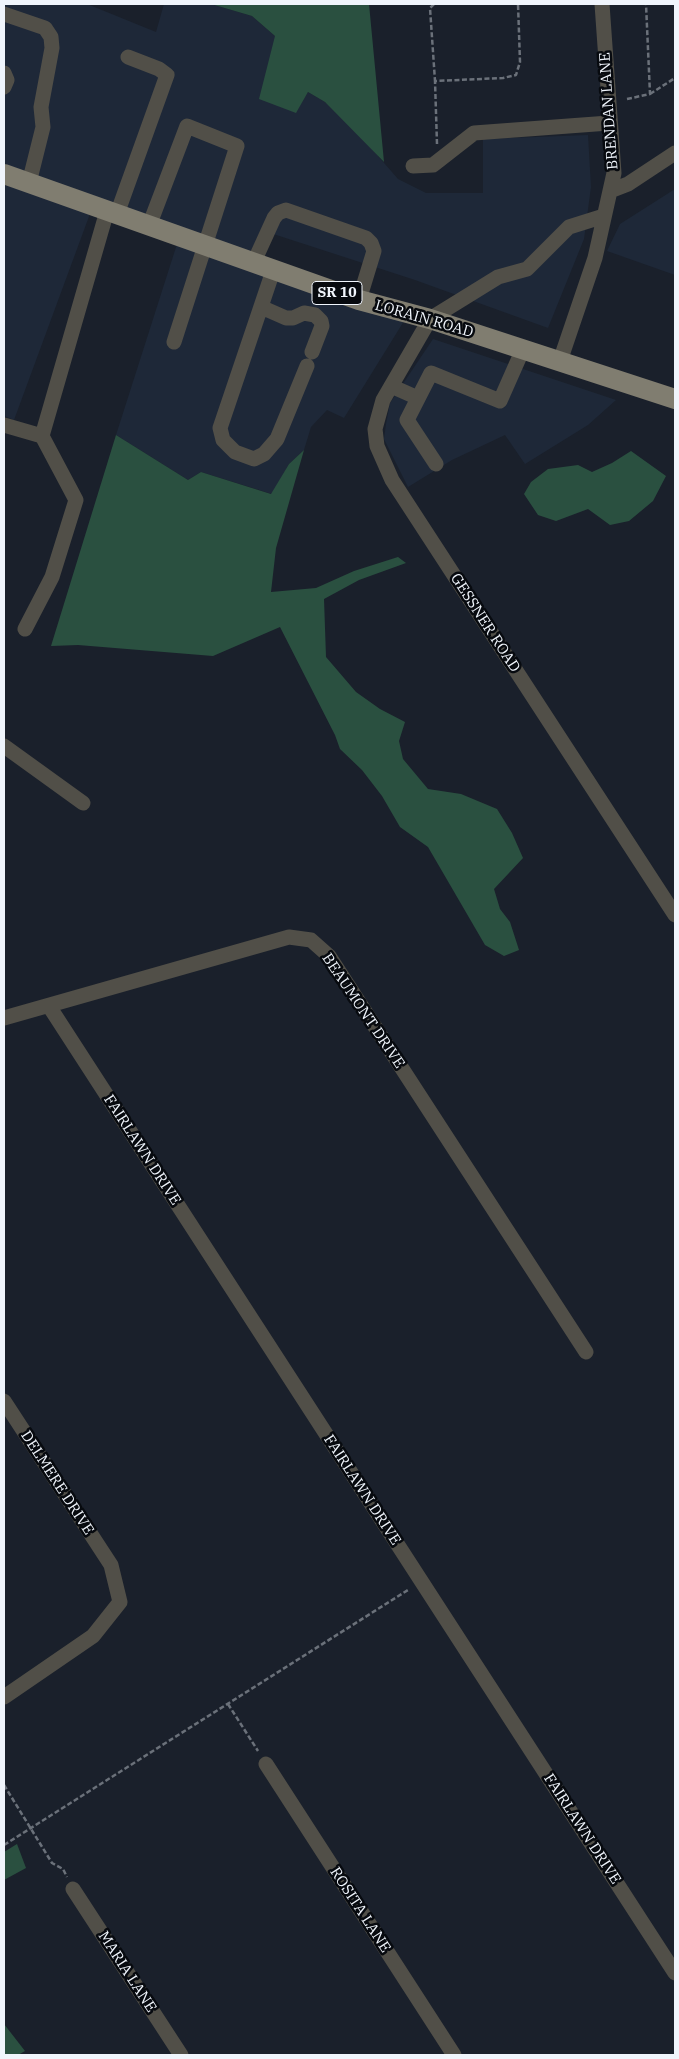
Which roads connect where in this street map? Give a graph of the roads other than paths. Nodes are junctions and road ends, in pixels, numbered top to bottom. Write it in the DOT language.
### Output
graph roads {
  1 [pos="602,4"];
  2 [pos="4,14"];
  3 [pos="128,56"];
  4 [pos="4,73"];
  5 [pos="4,87"];
  6 [pos="609,123"];
  7 [pos="675,153"];
  8 [pos="413,166"];
  9 [pos="4,174"];
  10 [pos="29,183"];
  11 [pos="610,191"];
  12 [pos="112,212"];
  13 [pos="604,216"];
  14 [pos="149,226"];
  15 [pos="206,246"];
  16 [pos="253,264"];
  17 [pos="274,271"];
  18 [pos="359,300"];
  19 [pos="261,307"];
  20 [pos="430,319"];
  21 [pos="174,342"];
  22 [pos="523,349"];
  23 [pos="560,360"];
  24 [pos="391,386"];
  25 [pos="418,398"];
  26 [pos="675,399"];
  27 [pos="4,425"];
  28 [pos="42,436"];
  29 [pos="436,464"];
  30 [pos="25,629"];
  31 [pos="4,746"];
  32 [pos="83,803"];
  33 [pos="675,915"];
  34 [pos="49,1006"];
  35 [pos="4,1018"];
  36 [pos="586,1352"];
  37 [pos="4,1401"];
  38 [pos="4,1696"];
  39 [pos="266,1764"];
  40 [pos="73,1889"];
  41 [pos="675,1973"];
  42 [pos="181,2055"];
  43 [pos="454,2055"];
  1 -- 6 [label="street, BRENDAN LANE"];
  2 -- 10 [label="street"];
  3 -- 12 [label="street"];
  4 -- 5 [label="street"];
  6 -- 8 [label="street"];
  6 -- 11 [label="street, BRENDAN LANE"];
  7 -- 11 [label="street"];
  9 -- 10 [label="main road, LORAIN ROAD / SR 10"];
  10 -- 12 [label="main road, LORAIN ROAD / SR 10"];
  11 -- 13 [label="street, BRENDAN LANE"];
  12 -- 14 [label="main road, LORAIN ROAD / SR 10"];
  12 -- 28 [label="street"];
  13 -- 20 [label="street"];
  13 -- 23 [label="street, BRENDAN LANE"];
  14 -- 15 [label="main road, LORAIN ROAD / SR 10"];
  14 -- 15 [label="street"];
  15 -- 16 [label="main road, LORAIN ROAD / SR 10"];
  15 -- 21 [label="street"];
  16 -- 17 [label="main road, LORAIN ROAD / SR 10"];
  16 -- 18 [label="street"];
  17 -- 18 [label="main road, LORAIN ROAD / SR 10"];
  17 -- 19 [label="street"];
  18 -- 20 [label="main road, LORAIN ROAD / SR 10"];
  19 -- 19 [label="street"];
  20 -- 22 [label="main road, LORAIN ROAD / SR 10"];
  20 -- 24 [label="street, GESSNER ROAD"];
  22 -- 23 [label="main road, LORAIN ROAD / SR 10"];
  22 -- 25 [label="street"];
  23 -- 26 [label="main road, LORAIN ROAD / SR 10"];
  24 -- 25 [label="street"];
  24 -- 33 [label="street, GESSNER ROAD"];
  25 -- 29 [label="street"];
  27 -- 28 [label="street"];
  28 -- 30 [label="street"];
  31 -- 32 [label="street"];
  34 -- 35 [label="street, BEAUMONT DRIVE"];
  34 -- 36 [label="street, BEAUMONT DRIVE"];
  34 -- 41 [label="street, FAIRLAWN DRIVE"];
  37 -- 38 [label="street, DELMERE DRIVE"];
  39 -- 43 [label="street, ROSITA LANE"];
  40 -- 42 [label="street, MARIA LANE"];
}
